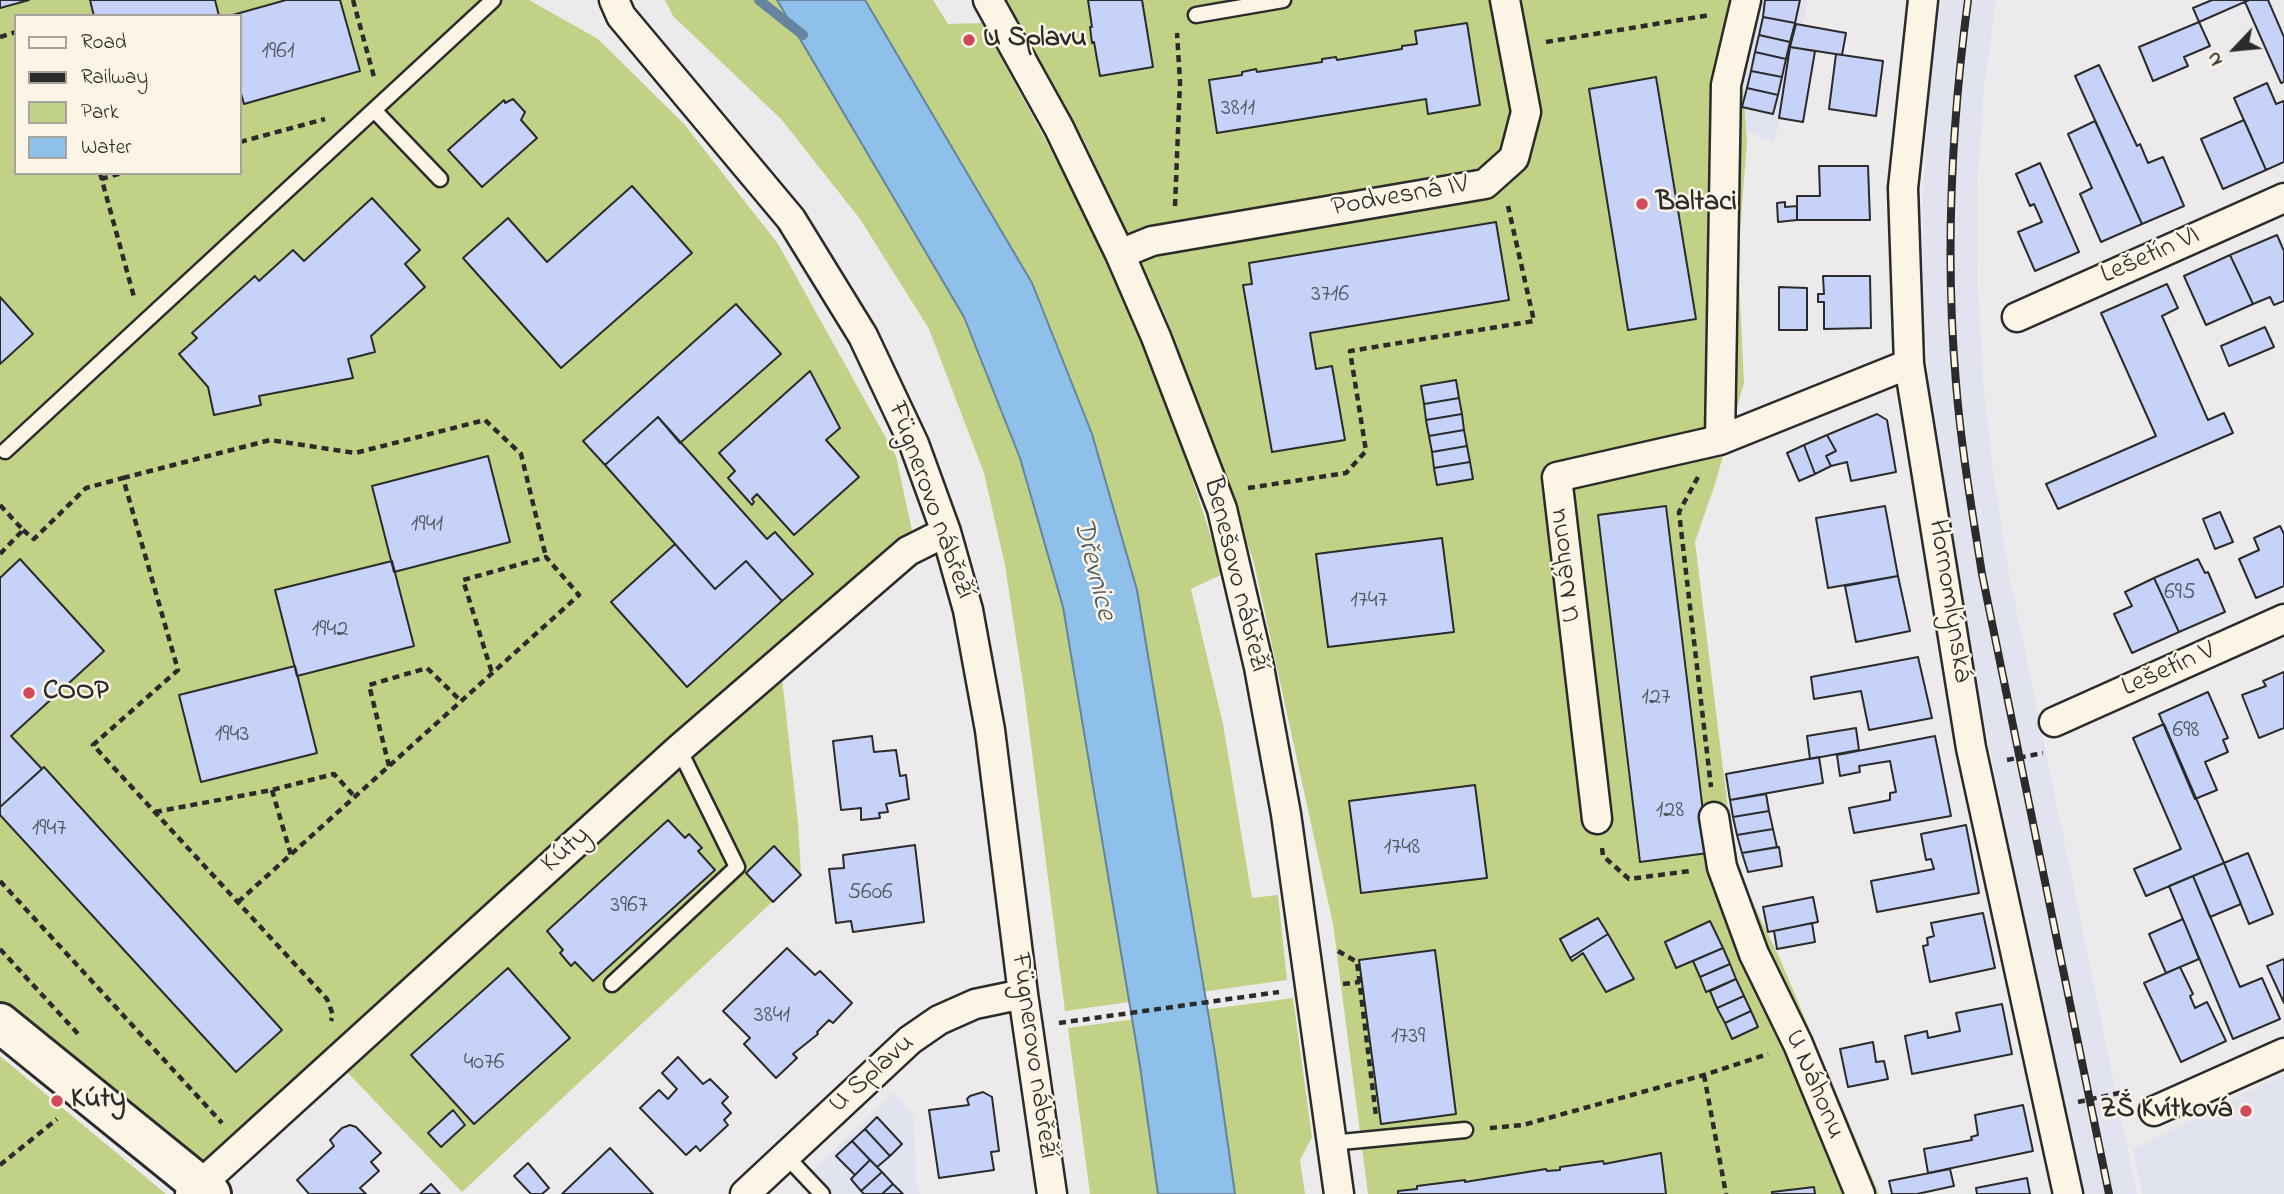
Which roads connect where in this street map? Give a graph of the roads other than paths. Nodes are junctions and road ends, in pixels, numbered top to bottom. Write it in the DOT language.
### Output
graph roads {
  1 [pos="493,0"];
  2 [pos="597,0"];
  3 [pos="988,0"];
  4 [pos="1283,0"];
  5 [pos="1505,0"];
  6 [pos="1923,0"];
  7 [pos="1745,5"];
  8 [pos="617,8"];
  9 [pos="1196,15"];
  10 [pos="378,107"];
  11 [pos="440,179"];
  12 [pos="2284,198"];
  13 [pos="1120,254"];
  14 [pos="2017,317"];
  15 [pos="1909,364"];
  16 [pos="1720,440"];
  17 [pos="5,451"];
  18 [pos="946,532"];
  19 [pos="2284,619"];
  20 [pos="2054,722"];
  21 [pos="679,749"];
  22 [pos="1714,817"];
  23 [pos="1597,819"];
  24 [pos="612,984"];
  25 [pos="1023,994"];
  26 [pos="0,1023"];
  27 [pos="2284,1053"];
  28 [pos="2154,1111"];
  29 [pos="1465,1130"];
  30 [pos="1331,1143"];
  31 [pos="786,1156"];
  32 [pos="200,1191"];
  33 [pos="745,1194"];
  34 [pos="822,1194"];
  35 [pos="1052,1194"];
  36 [pos="1339,1194"];
  37 [pos="1860,1194"];
  38 [pos="2068,1194"];
  1 -- 10 [label="lane"];
  2 -- 8 [label="street"];
  3 -- 13 [label="street, Benešovo nábřeží"];
  4 -- 9 [label="lane"];
  5 -- 13 [label="street, Podvesná IV"];
  6 -- 15 [label="street, Hornomlýnská"];
  7 -- 16 [label="street"];
  8 -- 18 [label="street, Fügnerovo nábřeží"];
  10 -- 11 [label="lane"];
  10 -- 17 [label="lane"];
  12 -- 14 [label="street, Lešetín VI"];
  13 -- 30 [label="street, Benešovo nábřeží"];
  15 -- 16 [label="street, U Náhonu"];
  15 -- 38 [label="street, Hornomlýnská"];
  16 -- 23 [label="street, U Náhonu"];
  18 -- 21 [label="street, Kúty"];
  18 -- 25 [label="street, Fügnerovo nábřeží"];
  19 -- 20 [label="street, Lešetín V"];
  21 -- 24 [label="lane"];
  21 -- 32 [label="street, Kúty"];
  22 -- 37 [label="street, U Náhonu"];
  25 -- 31 [label="street, U Splavu"];
  25 -- 35 [label="street, Fügnerovo nábřeží"];
  26 -- 32 [label="street"];
  27 -- 28 [label="street"];
  29 -- 30 [label="lane"];
  30 -- 36 [label="street, Benešovo nábřeží"];
  31 -- 33 [label="street, U Splavu"];
  31 -- 34 [label="lane"];
}
